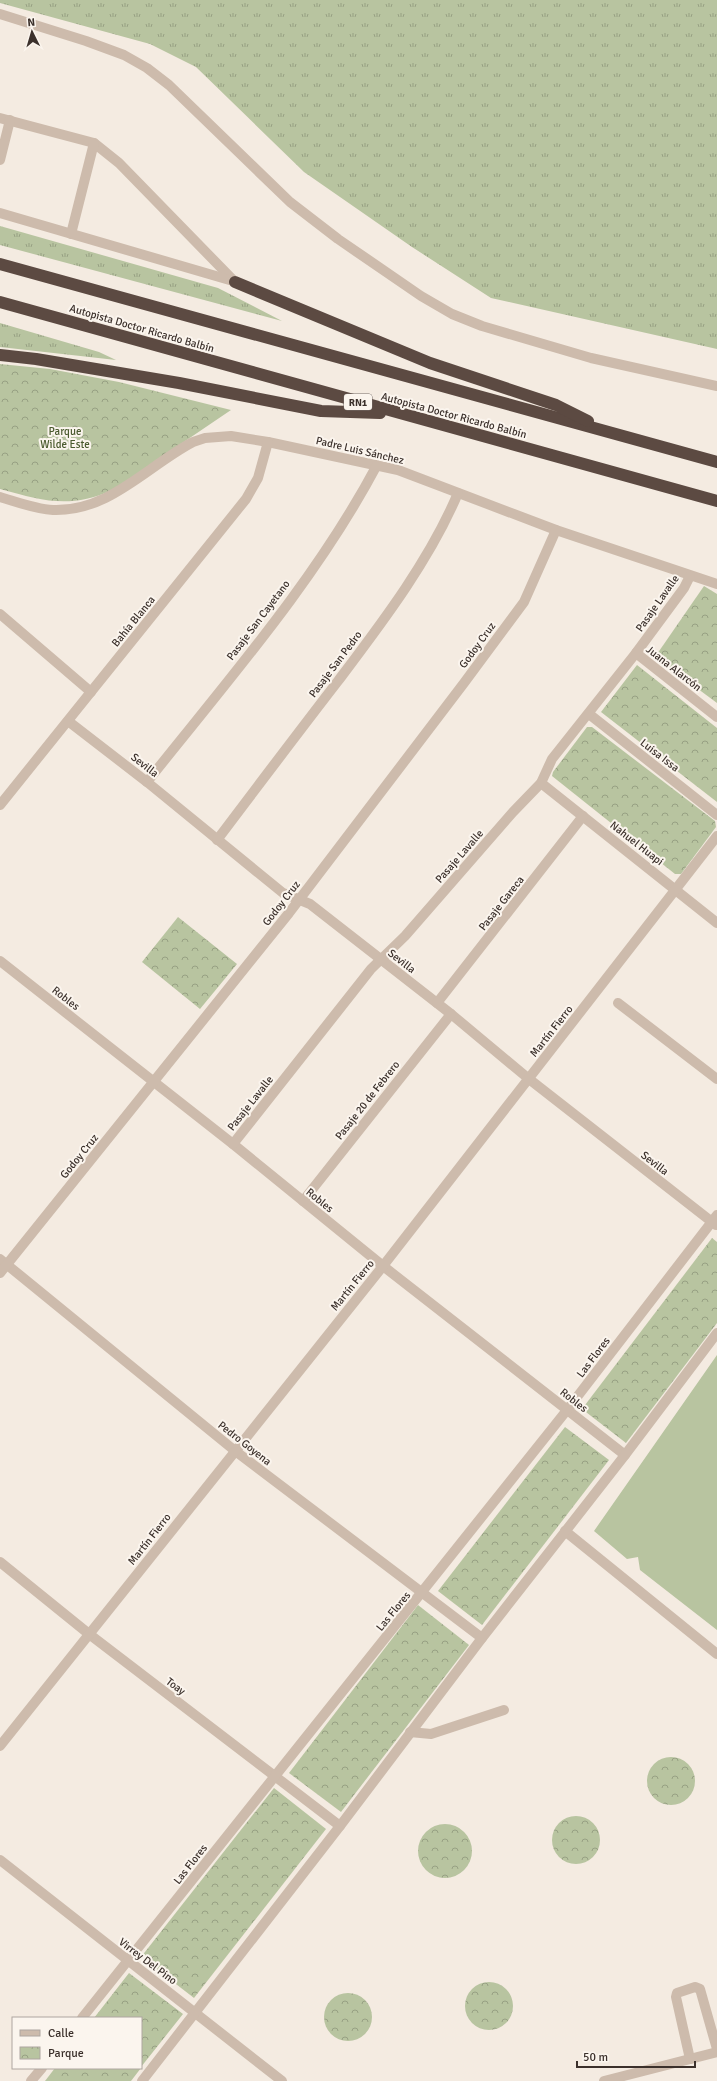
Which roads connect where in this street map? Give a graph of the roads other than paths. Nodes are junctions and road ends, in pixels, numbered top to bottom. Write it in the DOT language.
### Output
graph roads {
  1 [pos="0,14"];
  2 [pos="5,119"];
  3 [pos="94,143"];
  4 [pos="1,154"];
  5 [pos="0,213"];
  6 [pos="70,234"];
  7 [pos="0,264"];
  8 [pos="235,282"];
  9 [pos="0,302"];
  10 [pos="0,355"];
  11 [pos="717,386"];
  12 [pos="401,414"];
  13 [pos="612,434"];
  14 [pos="268,442"];
  15 [pos="717,462"];
  16 [pos="376,465"];
  17 [pos="458,493"];
  18 [pos="0,497"];
  19 [pos="717,501"];
  20 [pos="556,530"];
  21 [pos="690,576"];
  22 [pos="717,584"];
  23 [pos="0,614"];
  24 [pos="636,653"];
  25 [pos="91,692"];
  26 [pos="589,714"];
  27 [pos="717,717"];
  28 [pos="68,721"];
  29 [pos="147,782"];
  30 [pos="541,783"];
  31 [pos="0,805"];
  32 [pos="717,815"];
  33 [pos="583,816"];
  34 [pos="717,836"];
  35 [pos="217,840"];
  36 [pos="676,889"];
  37 [pos="300,898"];
  38 [pos="717,923"];
  39 [pos="380,960"];
  40 [pos="0,961"];
  41 [pos="437,1003"];
  42 [pos="618,1003"];
  43 [pos="451,1014"];
  44 [pos="529,1079"];
  45 [pos="717,1079"];
  46 [pos="154,1083"];
  47 [pos="233,1144"];
  48 [pos="303,1201"];
  49 [pos="715,1221"];
  50 [pos="3,1262"];
  51 [pos="382,1266"];
  52 [pos="0,1273"];
  53 [pos="717,1333"];
  54 [pos="567,1410"];
  55 [pos="234,1450"];
  56 [pos="625,1455"];
  57 [pos="565,1531"];
  58 [pos="0,1562"];
  59 [pos="422,1594"];
  60 [pos="89,1634"];
  61 [pos="482,1638"];
  62 [pos="717,1654"];
  63 [pos="504,1710"];
  64 [pos="410,1732"];
  65 [pos="0,1746"];
  66 [pos="275,1776"];
  67 [pos="340,1826"];
  68 [pos="0,1860"];
  69 [pos="128,1961"];
  70 [pos="196,2013"];
  71 [pos="83,2017"];
  72 [pos="717,2050"];
  73 [pos="690,2059"];
  74 [pos="41,2069"];
  75 [pos="31,2081"];
  76 [pos="142,2081"];
  77 [pos="282,2081"];
  78 [pos="604,2081"];
  1 -- 11 [label="street"];
  2 -- 3 [label="street"];
  2 -- 4 [label="street"];
  3 -- 6 [label="street"];
  3 -- 8 [label="street"];
  5 -- 6 [label="street"];
  6 -- 8 [label="street"];
  7 -- 13 [label="highway, Autopista Doctor Ricardo Balbín"];
  8 -- 13 [label="highway"];
  9 -- 12 [label="highway, Autopista Doctor Ricardo Balbín / RN1"];
  10 -- 12 [label="highway"];
  12 -- 19 [label="highway, Autopista Doctor Ricardo Balbín / RN1"];
  13 -- 15 [label="highway, Autopista Doctor Ricardo Balbín"];
  14 -- 16 [label="street, Padre Luis Sánchez"];
  14 -- 18 [label="street, Padre Luis Sánchez"];
  14 -- 25 [label="street, Bahía Blanca"];
  16 -- 17 [label="street, Padre Luis Sánchez"];
  16 -- 29 [label="street, Pasaje San Cayetano"];
  17 -- 20 [label="street, Padre Luis Sánchez"];
  17 -- 35 [label="street, Pasaje San Pedro"];
  20 -- 21 [label="street, Padre Luis Sánchez"];
  20 -- 37 [label="street, Godoy Cruz"];
  21 -- 22 [label="street, Padre Luis Sánchez"];
  21 -- 24 [label="street, Pasaje Lavalle"];
  23 -- 25 [label="street"];
  24 -- 26 [label="street, Pasaje Lavalle"];
  24 -- 27 [label="street, Juana Alarcón"];
  25 -- 28 [label="street, Bahía Blanca"];
  26 -- 30 [label="street, Pasaje Lavalle"];
  26 -- 32 [label="street, Luisa Issa"];
  28 -- 29 [label="street, Sevilla"];
  28 -- 31 [label="street, Bahía Blanca"];
  29 -- 35 [label="street, Sevilla"];
  30 -- 33 [label="street, Nahuel Huapi"];
  30 -- 39 [label="street, Pasaje Lavalle"];
  33 -- 36 [label="street, Nahuel Huapi"];
  33 -- 41 [label="street, Pasaje Gareca"];
  34 -- 36 [label="street, Martín Fierro"];
  35 -- 37 [label="street, Sevilla"];
  36 -- 38 [label="street, Nahuel Huapi"];
  36 -- 44 [label="street, Martín Fierro"];
  37 -- 39 [label="street, Sevilla"];
  37 -- 46 [label="street, Godoy Cruz"];
  39 -- 41 [label="street, Sevilla"];
  39 -- 47 [label="street, Pasaje Lavalle"];
  40 -- 46 [label="street, Robles"];
  41 -- 43 [label="street, Sevilla"];
  42 -- 45 [label="street"];
  43 -- 44 [label="street, Sevilla"];
  43 -- 48 [label="street, Pasaje 20 de Febrero"];
  44 -- 49 [label="street, Sevilla"];
  44 -- 51 [label="street, Martín Fierro"];
  46 -- 47 [label="street, Robles"];
  46 -- 50 [label="street, Godoy Cruz"];
  47 -- 48 [label="street, Robles"];
  48 -- 51 [label="street, Robles"];
  49 -- 54 [label="street, Las Flores"];
  50 -- 52 [label="street, Godoy Cruz"];
  50 -- 55 [label="street, Pedro Goyena"];
  51 -- 54 [label="street, Robles"];
  51 -- 55 [label="street, Martín Fierro"];
  53 -- 56 [label="street"];
  54 -- 56 [label="street, Robles"];
  54 -- 59 [label="street, Las Flores"];
  55 -- 59 [label="street, Pedro Goyena"];
  55 -- 60 [label="street, Martín Fierro"];
  56 -- 57 [label="street"];
  57 -- 61 [label="street"];
  57 -- 62 [label="street"];
  58 -- 60 [label="street, Toay"];
  59 -- 61 [label="street, Pedro Goyena"];
  59 -- 66 [label="street, Las Flores"];
  60 -- 65 [label="street, Martín Fierro"];
  60 -- 66 [label="street, Toay"];
  61 -- 64 [label="street"];
  63 -- 64 [label="street"];
  64 -- 67 [label="street"];
  66 -- 67 [label="street, Toay"];
  66 -- 69 [label="street, Las Flores"];
  67 -- 70 [label="street"];
  68 -- 69 [label="street, Virrey Del Pino"];
  69 -- 70 [label="street, Virrey Del Pino"];
  69 -- 71 [label="street, Las Flores"];
  70 -- 76 [label="street"];
  70 -- 77 [label="street, Virrey Del Pino"];
  72 -- 73 [label="street"];
  72 -- 73 [label="street"];
  73 -- 78 [label="street"];
  74 -- 75 [label="street"];
}
